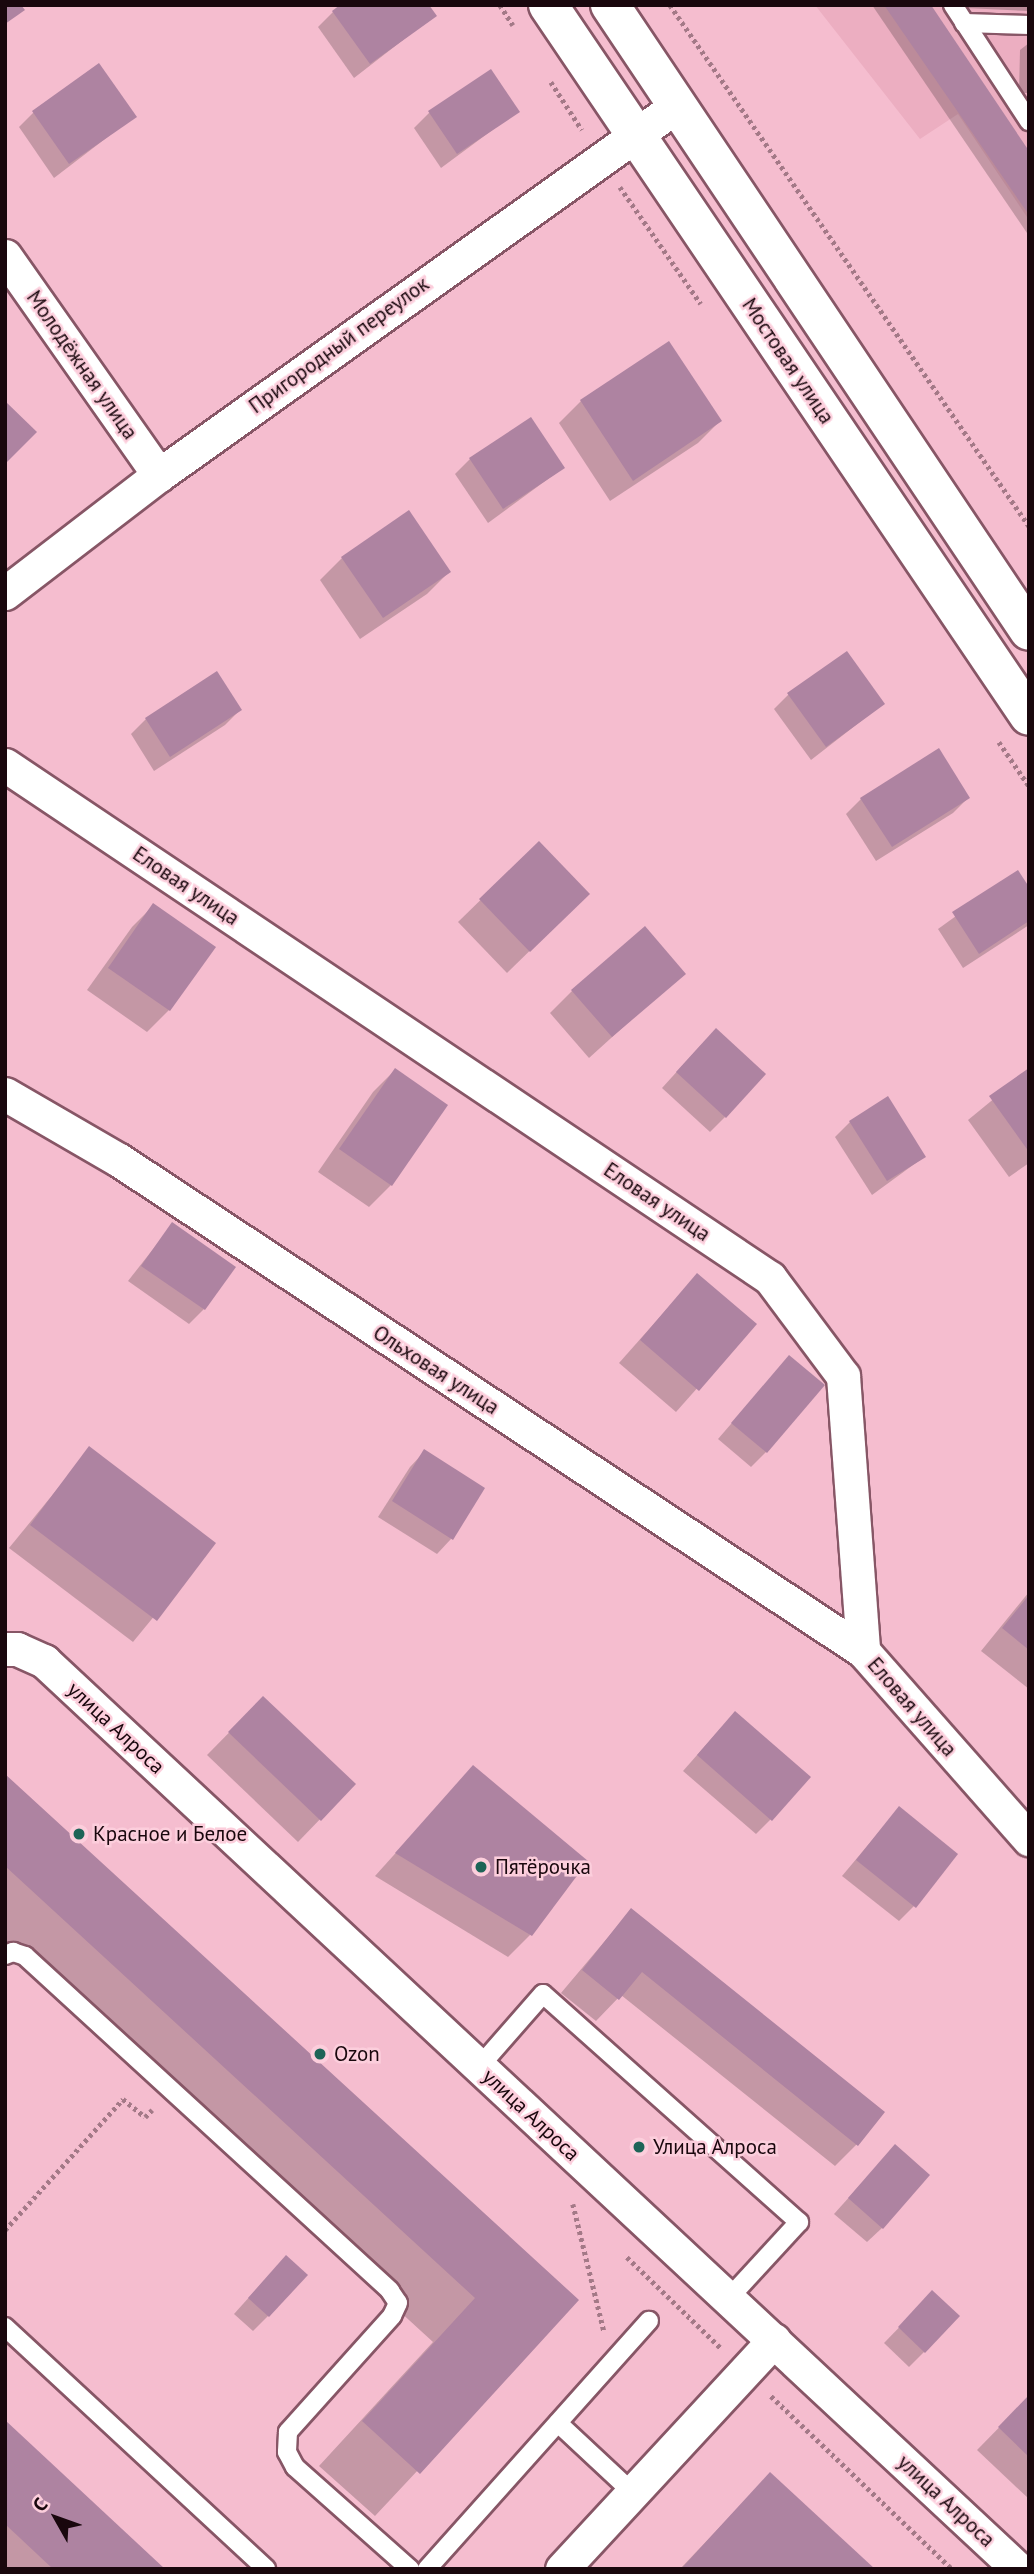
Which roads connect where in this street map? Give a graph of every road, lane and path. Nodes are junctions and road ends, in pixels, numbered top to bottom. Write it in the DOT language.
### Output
graph roads {
  1 [pos="548,5"];
  2 [pos="610,5"];
  3 [pos="670,5"];
  4 [pos="953,5"];
  5 [pos="964,23"];
  6 [pos="1029,25"];
  7 [pos="678,104"];
  8 [pos="1029,121"];
  9 [pos="634,134"];
  10 [pos="5,256"];
  11 [pos="159,475"];
  12 [pos="1029,526"];
  13 [pos="5,593"];
  14 [pos="1029,631"];
  15 [pos="1029,716"];
  16 [pos="5,765"];
  17 [pos="5,1094"];
  18 [pos="5,1649"];
  19 [pos="863,1651"];
  20 [pos="1029,1839"];
  21 [pos="5,1955"];
  22 [pos="479,2067"];
  23 [pos="171,2089"];
  24 [pos="573,2204"];
  25 [pos="5,2230"];
  26 [pos="729,2298"];
  27 [pos="649,2322"];
  28 [pos="5,2327"];
  29 [pos="774,2340"];
  30 [pos="612,2363"];
  31 [pos="558,2423"];
  32 [pos="633,2493"];
  33 [pos="266,2569"];
  34 [pos="410,2569"];
  35 [pos="427,2569"];
  36 [pos="562,2569"];
  37 [pos="1018,2569"];
  1 -- 9 [label="main road, Мостовая улица"];
  2 -- 7 [label="main road"];
  3 -- 12 [label="path"];
  4 -- 5 [label="lane"];
  5 -- 6 [label="lane"];
  5 -- 8 [label="lane"];
  7 -- 9 [label="street, Пригородный переулок"];
  7 -- 14 [label="main road"];
  9 -- 11 [label="street, Пригородный переулок"];
  9 -- 15 [label="main road, Мостовая улица"];
  10 -- 11 [label="street, Молодёжная улица"];
  11 -- 13 [label="street, Пригородный переулок"];
  16 -- 19 [label="street, Еловая улица"];
  17 -- 19 [label="street, Ольховая улица"];
  18 -- 22 [label="street, улица Алроса"];
  19 -- 20 [label="street, Еловая улица"];
  21 -- 23 [label="lane"];
  22 -- 26 [label="street, улица Алроса"];
  22 -- 26 [label="lane"];
  23 -- 25 [label="path"];
  23 -- 34 [label="lane"];
  24 -- 30 [label="path"];
  26 -- 29 [label="street, улица Алроса"];
  27 -- 30 [label="lane"];
  28 -- 33 [label="lane"];
  29 -- 32 [label="street"];
  29 -- 37 [label="street, улица Алроса"];
  30 -- 31 [label="lane"];
  31 -- 32 [label="lane"];
  31 -- 35 [label="lane"];
  32 -- 36 [label="street"];
}
